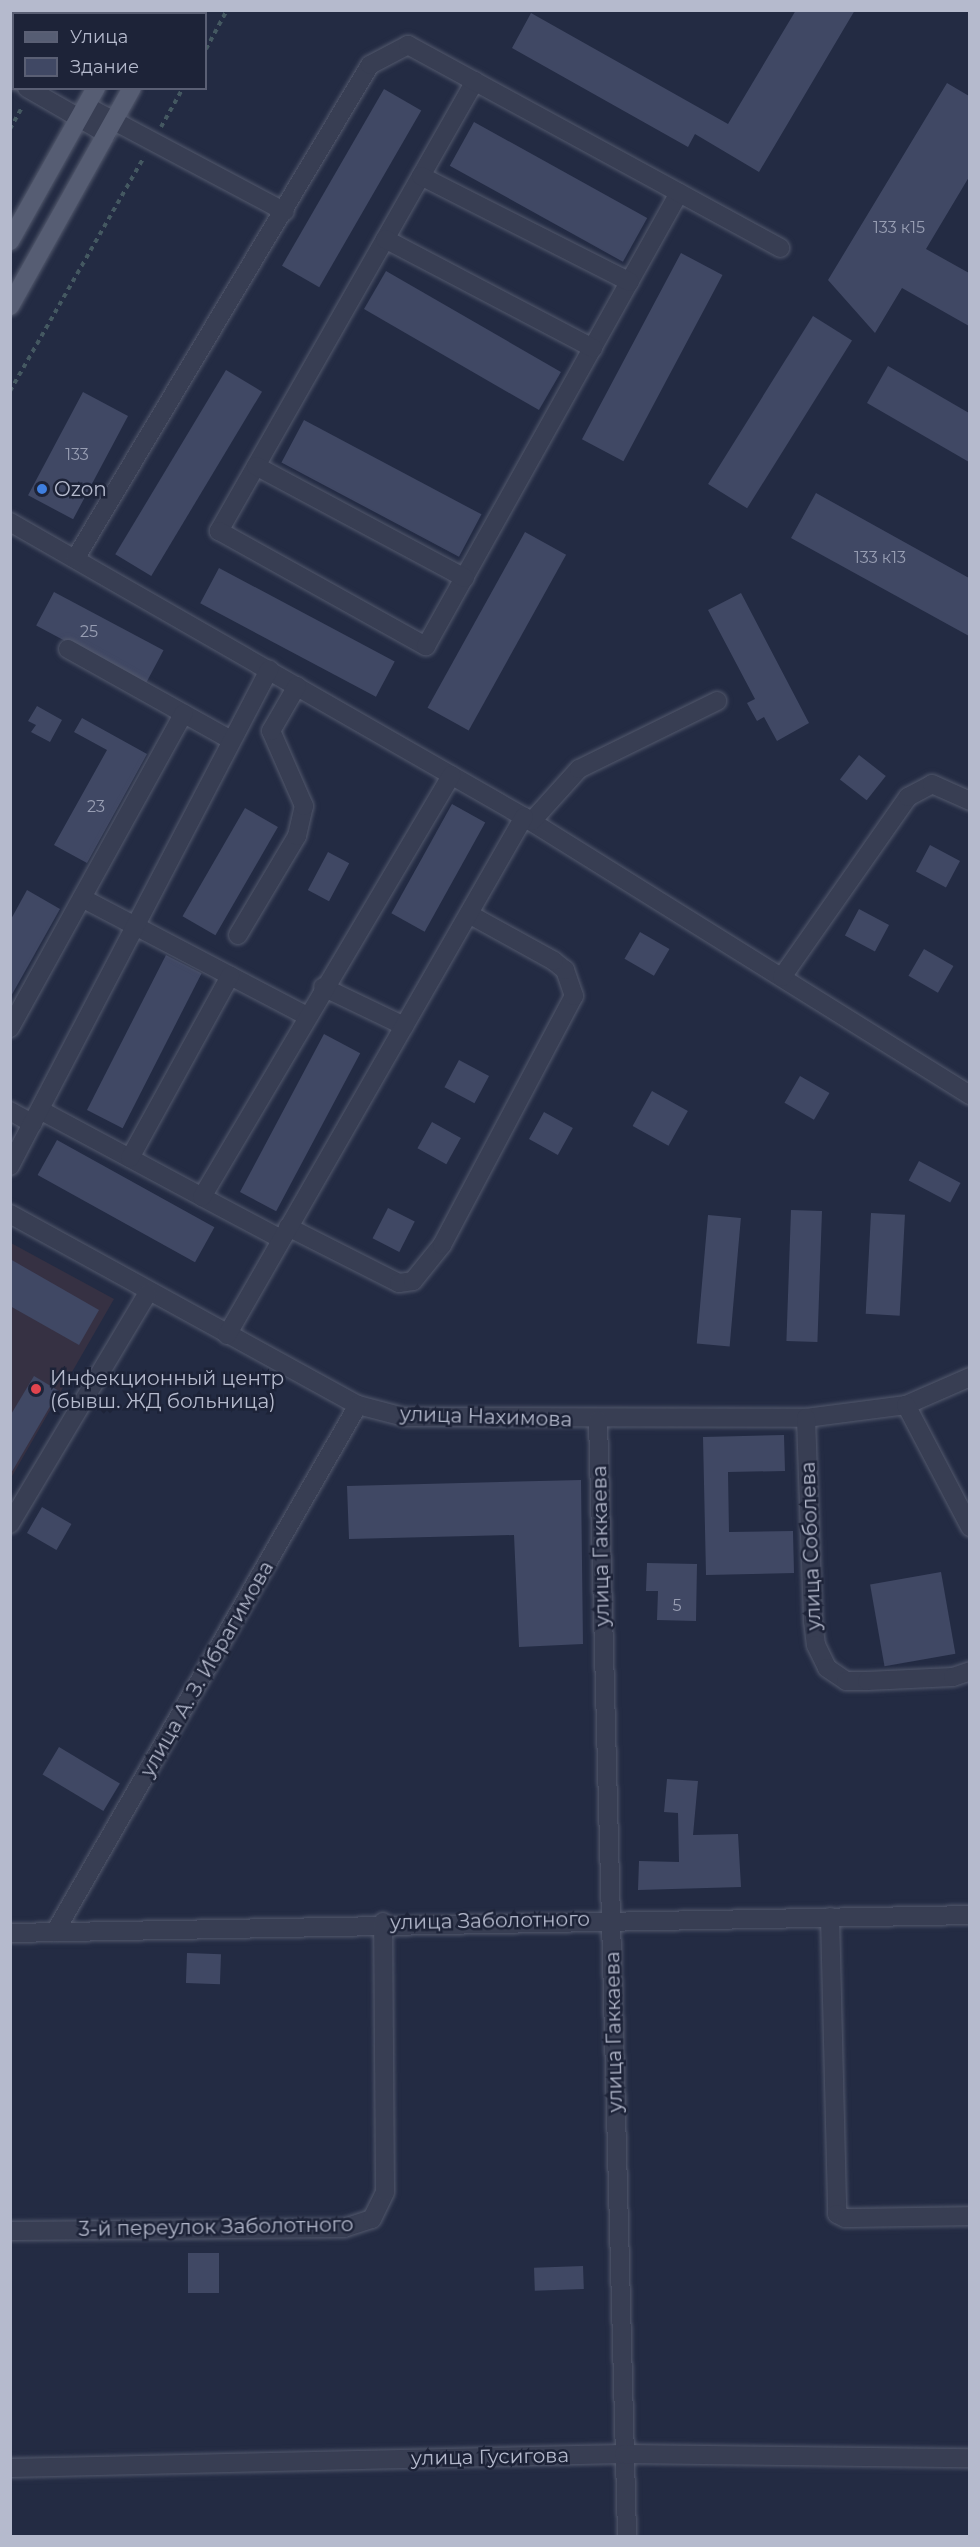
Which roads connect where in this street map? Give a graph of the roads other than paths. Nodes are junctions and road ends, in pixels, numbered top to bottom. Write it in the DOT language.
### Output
graph roads {
  1 [pos="475,81"];
  2 [pos="31,90"];
  3 [pos="95,90"];
  4 [pos="131,90"];
  5 [pos="82,113"];
  6 [pos="111,127"];
  7 [pos="421,176"];
  8 [pos="679,193"];
  9 [pos="285,212"];
  10 [pos="385,239"];
  11 [pos="10,240"];
  12 [pos="780,248"];
  13 [pos="630,282"];
  14 [pos="10,306"];
  15 [pos="593,348"];
  16 [pos="256,466"];
  17 [pos="10,522"];
  18 [pos="75,559"];
  19 [pos="465,578"];
  20 [pos="68,650"];
  21 [pos="269,670"];
  22 [pos="297,686"];
  23 [pos="717,701"];
  24 [pos="183,714"];
  25 [pos="231,740"];
  26 [pos="452,775"];
  27 [pos="969,801"];
  28 [pos="528,819"];
  29 [pos="82,898"];
  30 [pos="469,914"];
  31 [pos="135,926"];
  32 [pos="238,935"];
  33 [pos="230,976"];
  34 [pos="782,977"];
  35 [pos="323,987"];
  36 [pos="307,1016"];
  37 [pos="404,1026"];
  38 [pos="10,1028"];
  39 [pos="969,1095"];
  40 [pos="10,1112"];
  41 [pos="37,1117"];
  42 [pos="130,1158"];
  43 [pos="10,1167"];
  44 [pos="202,1197"];
  45 [pos="10,1214"];
  46 [pos="285,1233"];
  47 [pos="147,1294"];
  48 [pos="227,1335"];
  49 [pos="969,1377"];
  50 [pos="906,1405"];
  51 [pos="358,1406"];
  52 [pos="806,1418"];
  53 [pos="598,1420"];
  54 [pos="10,1524"];
  55 [pos="969,1527"];
  56 [pos="969,1671"];
  57 [pos="969,1915"];
  58 [pos="830,1917"];
  59 [pos="611,1920"];
  60 [pos="383,1922"];
  61 [pos="55,1932"];
  62 [pos="10,1933"];
  63 [pos="969,2216"];
  64 [pos="10,2231"];
  65 [pos="624,2454"];
  66 [pos="969,2458"];
  67 [pos="10,2468"];
  68 [pos="627,2536"];
  1 -- 7 [label="street"];
  1 -- 8 [label="street"];
  1 -- 9 [label="street"];
  2 -- 5 [label="street"];
  3 -- 5 [label="main road"];
  4 -- 6 [label="main road"];
  5 -- 6 [label="street"];
  5 -- 11 [label="main road"];
  6 -- 9 [label="street"];
  6 -- 14 [label="main road"];
  7 -- 10 [label="street"];
  7 -- 13 [label="street"];
  8 -- 12 [label="street"];
  8 -- 13 [label="street"];
  9 -- 18 [label="street"];
  10 -- 15 [label="street"];
  10 -- 16 [label="street"];
  13 -- 15 [label="street"];
  15 -- 19 [label="street"];
  16 -- 19 [label="street"];
  16 -- 19 [label="street"];
  17 -- 18 [label="street"];
  18 -- 21 [label="street"];
  20 -- 24 [label="street"];
  21 -- 22 [label="street"];
  21 -- 25 [label="street"];
  22 -- 26 [label="street"];
  22 -- 32 [label="street"];
  23 -- 28 [label="street"];
  24 -- 25 [label="street"];
  24 -- 29 [label="street"];
  25 -- 31 [label="street"];
  26 -- 28 [label="street"];
  26 -- 35 [label="street"];
  27 -- 34 [label="street"];
  28 -- 30 [label="street"];
  28 -- 34 [label="street"];
  29 -- 31 [label="street"];
  29 -- 38 [label="street"];
  30 -- 37 [label="street"];
  30 -- 46 [label="street"];
  31 -- 33 [label="street"];
  31 -- 41 [label="street"];
  33 -- 36 [label="street"];
  33 -- 42 [label="street"];
  34 -- 39 [label="street"];
  35 -- 36 [label="street"];
  35 -- 37 [label="street"];
  36 -- 44 [label="street"];
  37 -- 46 [label="street"];
  40 -- 41 [label="street"];
  41 -- 42 [label="street"];
  41 -- 43 [label="street"];
  42 -- 44 [label="street"];
  44 -- 46 [label="street"];
  45 -- 47 [label="street, улица Нахимова"];
  46 -- 48 [label="street"];
  47 -- 48 [label="street, улица Нахимова"];
  47 -- 54 [label="street"];
  48 -- 51 [label="street, улица Нахимова"];
  49 -- 50 [label="street, улица Нахимова"];
  50 -- 52 [label="street, улица Нахимова"];
  50 -- 55 [label="street"];
  51 -- 53 [label="street, улица Нахимова"];
  51 -- 61 [label="street, улица А. З. Ибрагимова"];
  52 -- 53 [label="street, улица Нахимова"];
  52 -- 56 [label="street, улица Соболева"];
  53 -- 59 [label="street, улица Гаккаева"];
  57 -- 58 [label="street, улица Заболотного"];
  58 -- 59 [label="street, улица Заболотного"];
  58 -- 63 [label="street"];
  59 -- 60 [label="street, улица Заболотного"];
  59 -- 65 [label="street, улица Гаккаева"];
  60 -- 61 [label="street, улица Заболотного"];
  60 -- 64 [label="street, 3-й переулок Заболотного"];
  61 -- 62 [label="street, улица Заболотного"];
  65 -- 66 [label="street, улица Гусигова"];
  65 -- 67 [label="street, улица Гусигова"];
  65 -- 68 [label="street, улица Гаккаева"];
}
